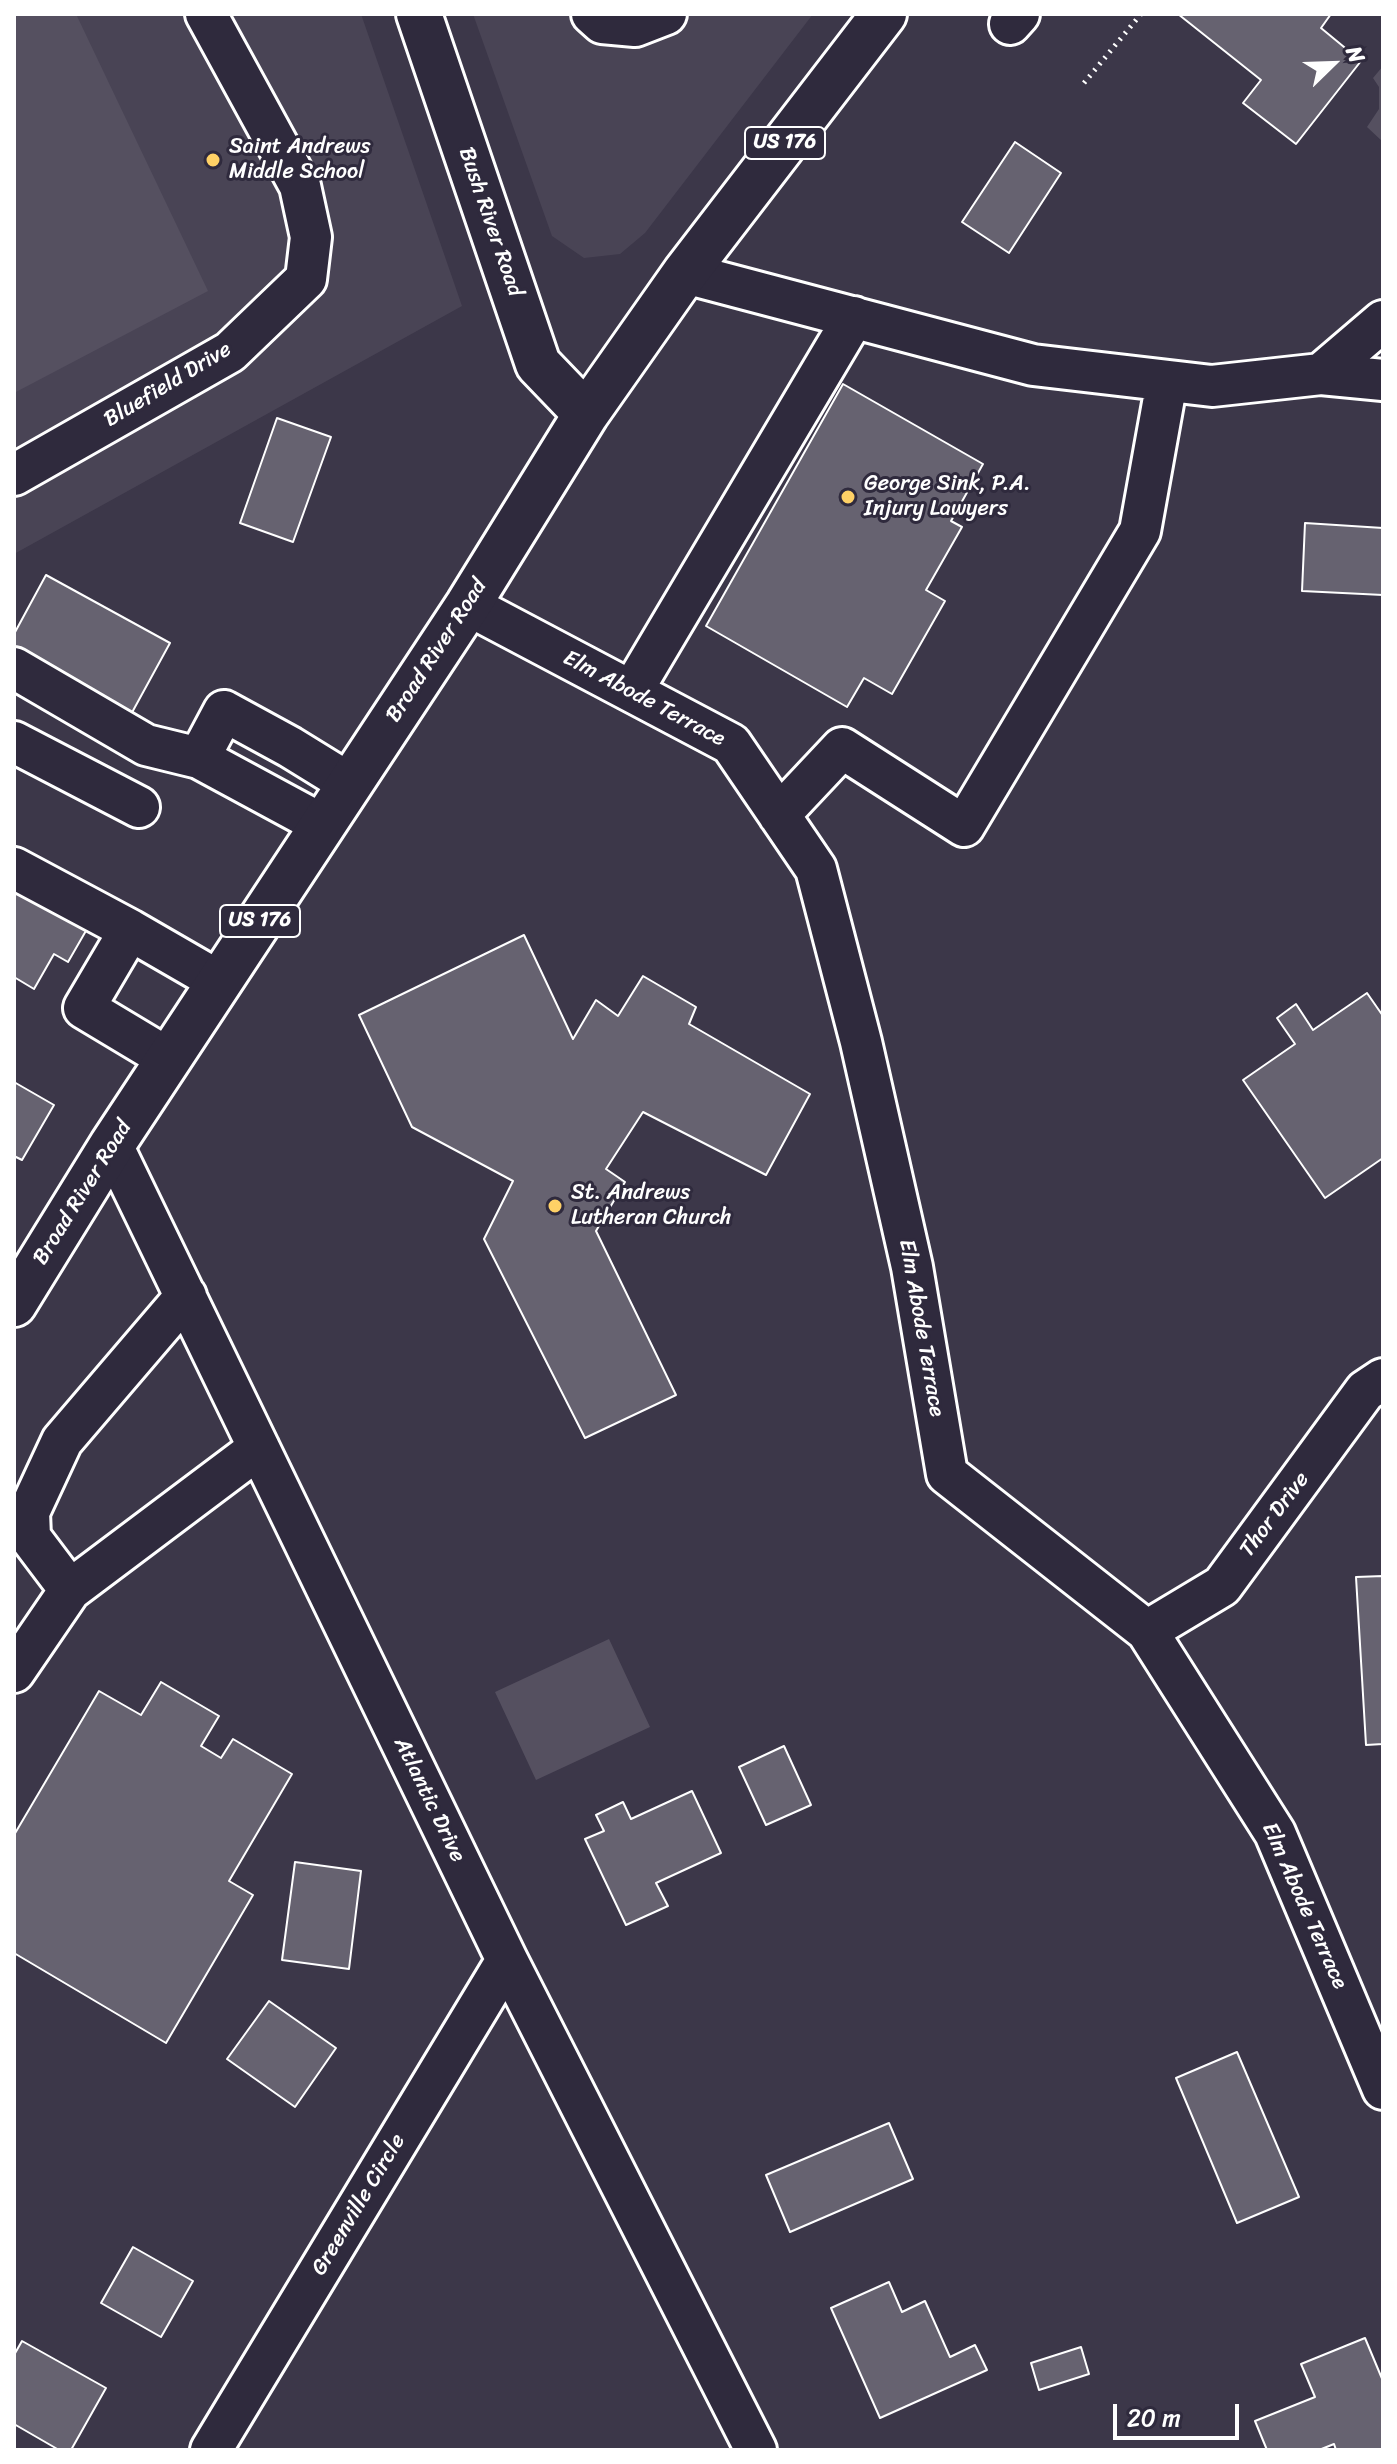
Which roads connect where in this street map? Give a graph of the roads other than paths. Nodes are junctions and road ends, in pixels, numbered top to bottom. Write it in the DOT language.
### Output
graph roads {
  1 [pos="206,14"];
  2 [pos="419,14"];
  3 [pos="592,14"];
  4 [pos="666,14"];
  5 [pos="884,14"];
  6 [pos="685,273"];
  7 [pos="854,317"];
  8 [pos="1383,321"];
  9 [pos="1321,374"];
  10 [pos="1383,380"];
  11 [pos="1167,381"];
  12 [pos="586,414"];
  13 [pos="14,475"];
  14 [pos="468,605"];
  15 [pos="14,668"];
  16 [pos="632,691"];
  17 [pos="14,742"];
  18 [pos="199,758"];
  19 [pos="350,784"];
  20 [pos="139,807"];
  21 [pos="779,815"];
  22 [pos="323,825"];
  23 [pos="14,868"];
  24 [pos="130,930"];
  25 [pos="220,982"];
  26 [pos="169,1059"];
  27 [pos="112,1145"];
  28 [pos="186,1296"];
  29 [pos="14,1304"];
  30 [pos="1383,1379"];
  31 [pos="259,1448"];
  32 [pos="70,1590"];
  33 [pos="1147,1631"];
  34 [pos="14,1671"];
  35 [pos="507,1960"];
  36 [pos="1383,2089"];
  37 [pos="211,2450"];
  38 [pos="756,2450"];
  1 -- 13 [label="street, Bluefield Drive"];
  2 -- 12 [label="main road, Bush River Road"];
  3 -- 4 [label="street"];
  5 -- 6 [label="main road, Broad River Road / US 176"];
  6 -- 7 [label="street"];
  6 -- 12 [label="main road, Broad River Road / US 176"];
  7 -- 11 [label="street"];
  7 -- 16 [label="street"];
  8 -- 9 [label="street"];
  9 -- 10 [label="street"];
  9 -- 11 [label="street"];
  11 -- 21 [label="street"];
  12 -- 14 [label="main road, Broad River Road / US 176"];
  14 -- 16 [label="street, Elm Abode Terrace"];
  14 -- 19 [label="main road, Broad River Road / US 176"];
  15 -- 18 [label="street"];
  16 -- 21 [label="street, Elm Abode Terrace"];
  17 -- 20 [label="street"];
  18 -- 19 [label="street"];
  18 -- 22 [label="street"];
  19 -- 22 [label="main road, Broad River Road / US 176"];
  21 -- 33 [label="street, Elm Abode Terrace"];
  22 -- 25 [label="main road, Broad River Road / US 176"];
  23 -- 24 [label="street"];
  24 -- 25 [label="street"];
  24 -- 26 [label="street"];
  25 -- 26 [label="main road, Broad River Road / US 176"];
  26 -- 27 [label="main road, Broad River Road / US 176"];
  27 -- 28 [label="street, Atlantic Drive"];
  27 -- 29 [label="main road, Broad River Road / US 176"];
  28 -- 31 [label="street, Atlantic Drive"];
  28 -- 32 [label="street"];
  30 -- 33 [label="street, Thor Drive"];
  31 -- 32 [label="street"];
  31 -- 35 [label="street, Atlantic Drive"];
  32 -- 34 [label="street"];
  33 -- 36 [label="street, Elm Abode Terrace"];
  35 -- 37 [label="street, Greenville Circle"];
  35 -- 38 [label="street, Atlantic Drive"];
}
